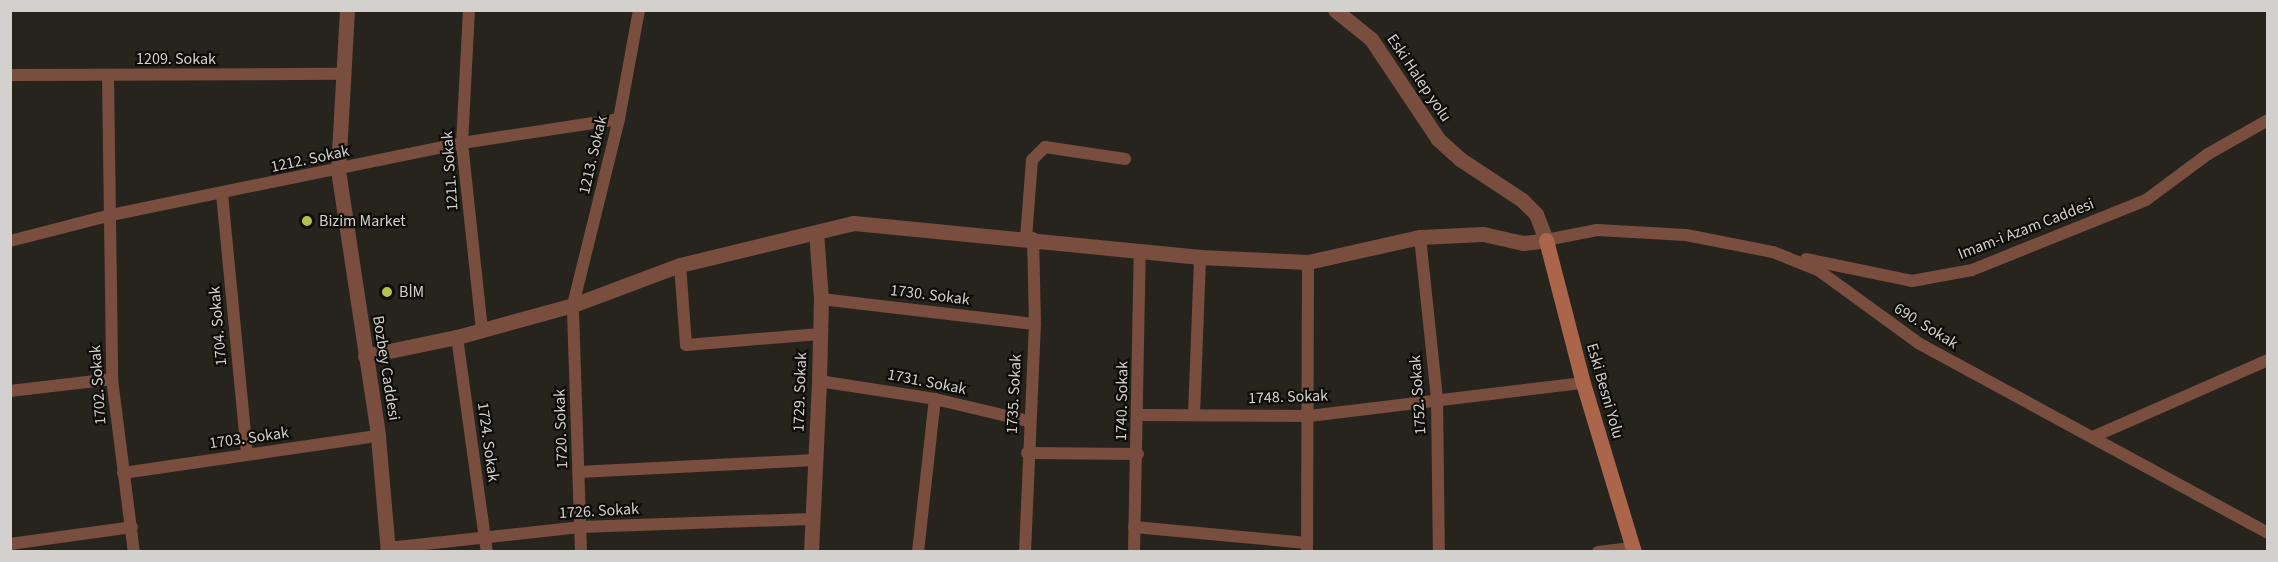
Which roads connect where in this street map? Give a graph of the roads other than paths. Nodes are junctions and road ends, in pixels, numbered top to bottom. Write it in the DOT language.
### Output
graph roads {
  1 [pos="347,10"];
  2 [pos="469,10"];
  3 [pos="639,10"];
  4 [pos="1335,10"];
  5 [pos="341,74"];
  6 [pos="10,75"];
  7 [pos="108,76"];
  8 [pos="619,119"];
  9 [pos="2268,120"];
  10 [pos="462,143"];
  11 [pos="1125,159"];
  12 [pos="338,170"];
  13 [pos="222,194"];
  14 [pos="111,215"];
  15 [pos="816,233"];
  16 [pos="1420,237"];
  17 [pos="1029,238"];
  18 [pos="1546,240"];
  19 [pos="10,241"];
  20 [pos="1140,251"];
  21 [pos="1773,252"];
  22 [pos="1200,257"];
  23 [pos="1308,262"];
  24 [pos="680,265"];
  25 [pos="820,299"];
  26 [pos="573,305"];
  27 [pos="1035,324"];
  28 [pos="482,330"];
  29 [pos="820,334"];
  30 [pos="457,337"];
  31 [pos="365,356"];
  32 [pos="2268,360"];
  33 [pos="112,379"];
  34 [pos="819,381"];
  35 [pos="1583,383"];
  36 [pos="10,391"];
  37 [pos="1437,398"];
  38 [pos="935,399"];
  39 [pos="1138,415"];
  40 [pos="1194,415"];
  41 [pos="1309,416"];
  42 [pos="1028,422"];
  43 [pos="378,436"];
  44 [pos="2095,436"];
  45 [pos="1027,453"];
  46 [pos="247,454"];
  47 [pos="1138,454"];
  48 [pos="815,460"];
  49 [pos="579,472"];
  50 [pos="123,473"];
  51 [pos="812,519"];
  52 [pos="132,527"];
  53 [pos="580,527"];
  54 [pos="1134,527"];
  55 [pos="2268,533"];
  56 [pos="484,537"];
  57 [pos="10,544"];
  58 [pos="1307,548"];
  59 [pos="388,550"];
  60 [pos="1634,550"];
  61 [pos="134,552"];
  62 [pos="487,552"];
  63 [pos="581,552"];
  64 [pos="811,552"];
  65 [pos="918,552"];
  66 [pos="1025,552"];
  67 [pos="1134,552"];
  68 [pos="1439,552"];
  69 [pos="1598,552"];
  1 -- 5 [label="street, Bozbey Caddesi"];
  2 -- 10 [label="street, 1211. Sokak"];
  3 -- 8 [label="street, 1213. Sokak"];
  4 -- 18 [label="street, Eski Halep yolu"];
  5 -- 7 [label="street, 1209. Sokak"];
  5 -- 12 [label="street, Bozbey Caddesi"];
  6 -- 7 [label="street, 1209. Sokak"];
  7 -- 14 [label="street, 1702. Sokak"];
  8 -- 10 [label="street, 1212. Sokak"];
  8 -- 26 [label="street, 1213. Sokak"];
  9 -- 21 [label="street, Imam-i Azam Caddesi"];
  10 -- 12 [label="street, 1212. Sokak"];
  10 -- 28 [label="street, 1211. Sokak"];
  11 -- 17 [label="street, 1735. Sokak"];
  12 -- 13 [label="street, 1212. Sokak"];
  12 -- 31 [label="street, Bozbey Caddesi"];
  13 -- 14 [label="street, 1212. Sokak"];
  13 -- 46 [label="street, 1704. Sokak"];
  14 -- 19 [label="street, 1212. Sokak"];
  14 -- 33 [label="street, 1702. Sokak"];
  15 -- 17 [label="street"];
  15 -- 24 [label="street"];
  15 -- 25 [label="street, 1729. Sokak"];
  16 -- 18 [label="street"];
  16 -- 23 [label="street"];
  16 -- 37 [label="street, 1752. Sokak"];
  17 -- 20 [label="street"];
  17 -- 27 [label="street, 1735. Sokak"];
  18 -- 21 [label="street, 690. Sokak"];
  18 -- 35 [label="main road, Eski Besni Yolu"];
  20 -- 22 [label="street"];
  20 -- 39 [label="street, 1740. Sokak"];
  21 -- 44 [label="street, 690. Sokak"];
  22 -- 23 [label="street"];
  22 -- 40 [label="street"];
  23 -- 41 [label="street"];
  24 -- 26 [label="street"];
  24 -- 29 [label="street"];
  25 -- 27 [label="street, 1730. Sokak"];
  25 -- 29 [label="street, 1729. Sokak"];
  26 -- 28 [label="street"];
  26 -- 49 [label="street, 1720. Sokak"];
  27 -- 42 [label="street, 1735. Sokak"];
  28 -- 30 [label="street"];
  29 -- 34 [label="street, 1729. Sokak"];
  30 -- 31 [label="street"];
  30 -- 56 [label="street, 1724. Sokak"];
  31 -- 43 [label="street, Bozbey Caddesi"];
  32 -- 44 [label="street"];
  33 -- 36 [label="street"];
  33 -- 50 [label="street, 1702. Sokak"];
  34 -- 38 [label="street, 1731. Sokak"];
  34 -- 48 [label="street, 1729. Sokak"];
  35 -- 37 [label="street, 1748. Sokak"];
  35 -- 60 [label="main road, Eski Besni Yolu"];
  37 -- 41 [label="street, 1748. Sokak"];
  37 -- 68 [label="street, 1752. Sokak"];
  38 -- 42 [label="street, 1731. Sokak"];
  38 -- 65 [label="street"];
  39 -- 40 [label="street, 1748. Sokak"];
  39 -- 47 [label="street, 1740. Sokak"];
  40 -- 41 [label="street, 1748. Sokak"];
  41 -- 58 [label="street"];
  42 -- 45 [label="street, 1735. Sokak"];
  43 -- 46 [label="street, 1703. Sokak"];
  43 -- 59 [label="street, Bozbey Caddesi"];
  44 -- 55 [label="street, 690. Sokak"];
  45 -- 47 [label="street"];
  45 -- 66 [label="street, 1735. Sokak"];
  46 -- 50 [label="street, 1703. Sokak"];
  47 -- 54 [label="street, 1740. Sokak"];
  48 -- 49 [label="street"];
  48 -- 51 [label="street, 1729. Sokak"];
  49 -- 53 [label="street, 1720. Sokak"];
  50 -- 52 [label="street, 1702. Sokak"];
  51 -- 53 [label="street, 1726. Sokak"];
  51 -- 64 [label="street, 1729. Sokak"];
  52 -- 57 [label="street"];
  52 -- 61 [label="street, 1702. Sokak"];
  53 -- 56 [label="street, 1726. Sokak"];
  53 -- 63 [label="street, 1720. Sokak"];
  54 -- 58 [label="street"];
  54 -- 67 [label="street, 1740. Sokak"];
  56 -- 59 [label="street, 1726. Sokak"];
  56 -- 62 [label="street, 1724. Sokak"];
  60 -- 69 [label="street"];
}
